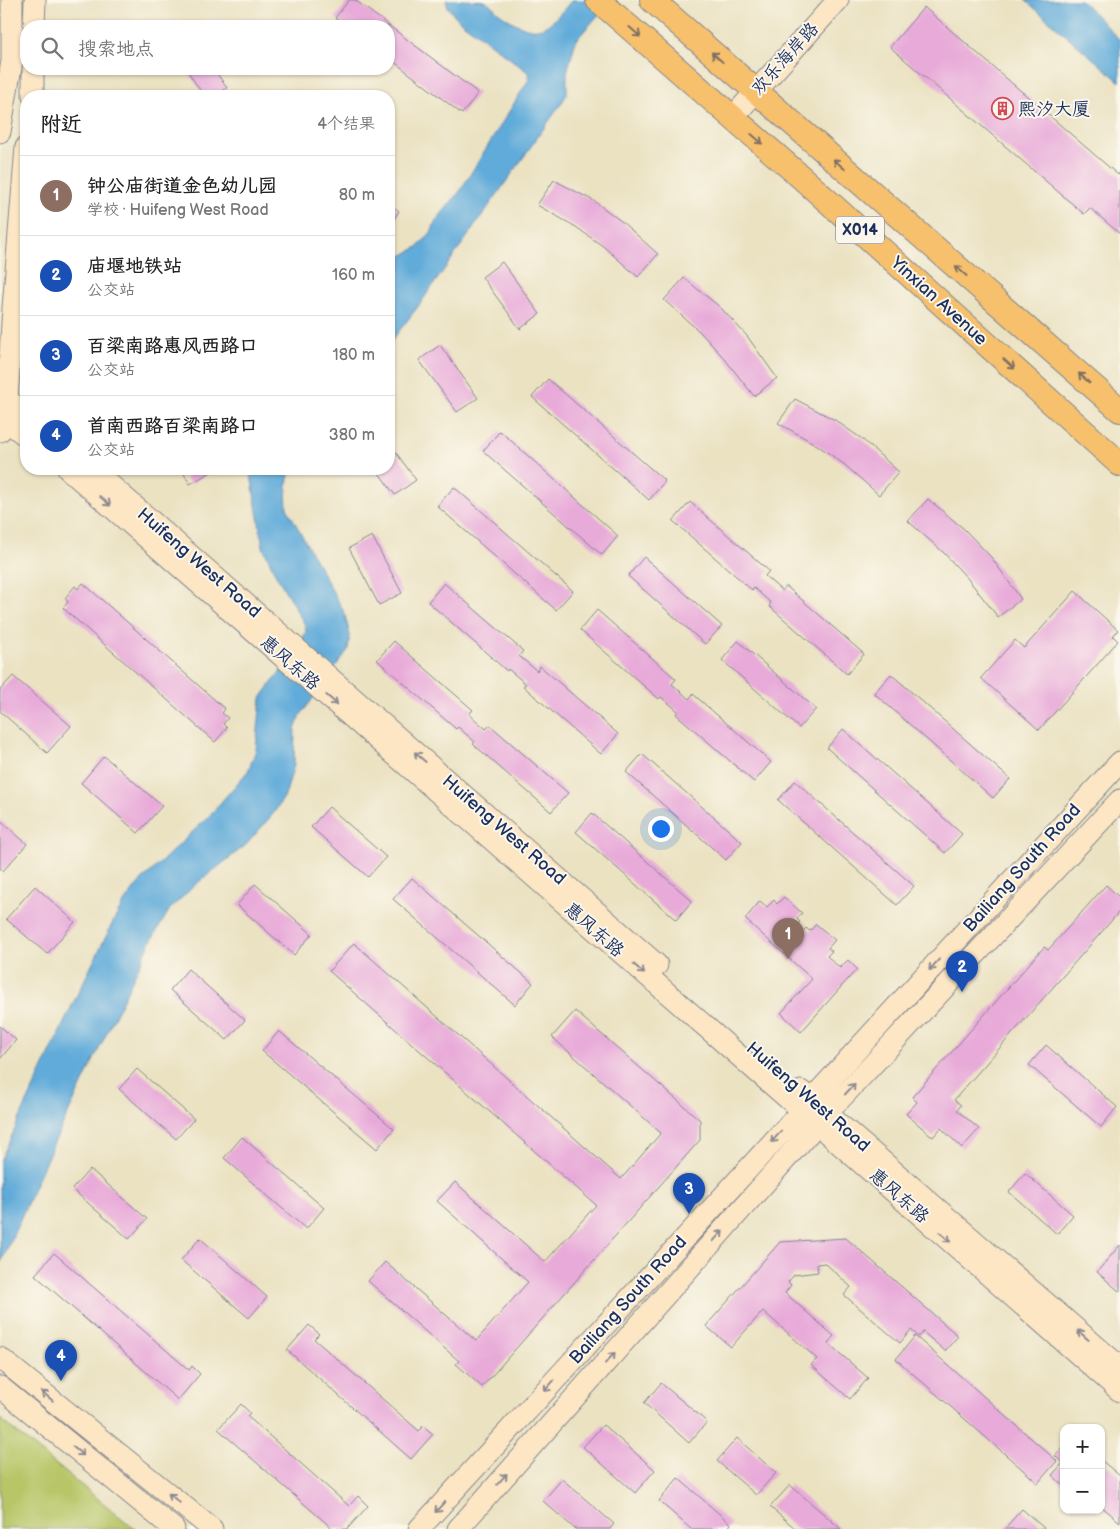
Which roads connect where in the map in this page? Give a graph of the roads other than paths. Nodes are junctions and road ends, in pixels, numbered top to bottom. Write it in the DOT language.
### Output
graph roads {
  1 [pos="12,0"];
  2 [pos="35,0"];
  3 [pos="598,0"];
  4 [pos="652,0"];
  5 [pos="838,0"];
  6 [pos="34,20"];
  7 [pos="33,75"];
  8 [pos="33,90"];
  9 [pos="756,92"];
  10 [pos="733,117"];
  11 [pos="0,132"];
  12 [pos="20,221"];
  13 [pos="1120,410"];
  14 [pos="2,412"];
  15 [pos="20,413"];
  16 [pos="20,430"];
  17 [pos="1120,464"];
  18 [pos="75,475"];
  19 [pos="99,475"];
  20 [pos="1120,762"];
  21 [pos="1120,800"];
  22 [pos="806,1105"];
  23 [pos="822,1119"];
  24 [pos="0,1358"];
  25 [pos="1120,1367"];
  26 [pos="0,1387"];
  27 [pos="1120,1391"];
  28 [pos="174,1529"];
  29 [pos="212,1529"];
  30 [pos="419,1529"];
  31 [pos="458,1529"];
  1 -- 11 [label="street"];
  2 -- 6 [label="street"];
  3 -- 10 [label="main road, Yinxian Avenue / X014, one-way"];
  9 -- 4 [label="main road, Yinxian Avenue / X014, one-way"];
  5 -- 9 [label="street, 欢乐海岸路"];
  7 -- 8 [label="street"];
  9 -- 10 [label="street, 欢乐海岸路"];
  13 -- 9 [label="main road, Yinxian Avenue / X014, one-way"];
  10 -- 17 [label="main road, Yinxian Avenue / X014, one-way"];
  12 -- 14 [label="street"];
  14 -- 15 [label="street"];
  14 -- 16 [label="street"];
  18 -- 22 [label="street, 惠风东路, one-way"];
  22 -- 19 [label="street, Huifeng West Road, one-way"];
  20 -- 22 [label="street, Bailiang South Road, one-way"];
  23 -- 21 [label="street, Bailiang South Road, one-way"];
  22 -- 23 [label="street, 惠风东路"];
  22 -- 30 [label="street, Bailiang South Road, one-way"];
  25 -- 23 [label="street, Huifeng West Road, one-way"];
  23 -- 27 [label="street, 惠风东路, one-way"];
  31 -- 23 [label="street, Bailiang South Road, one-way"];
  29 -- 24 [label="street, one-way"];
  26 -- 28 [label="street, one-way"];
}
